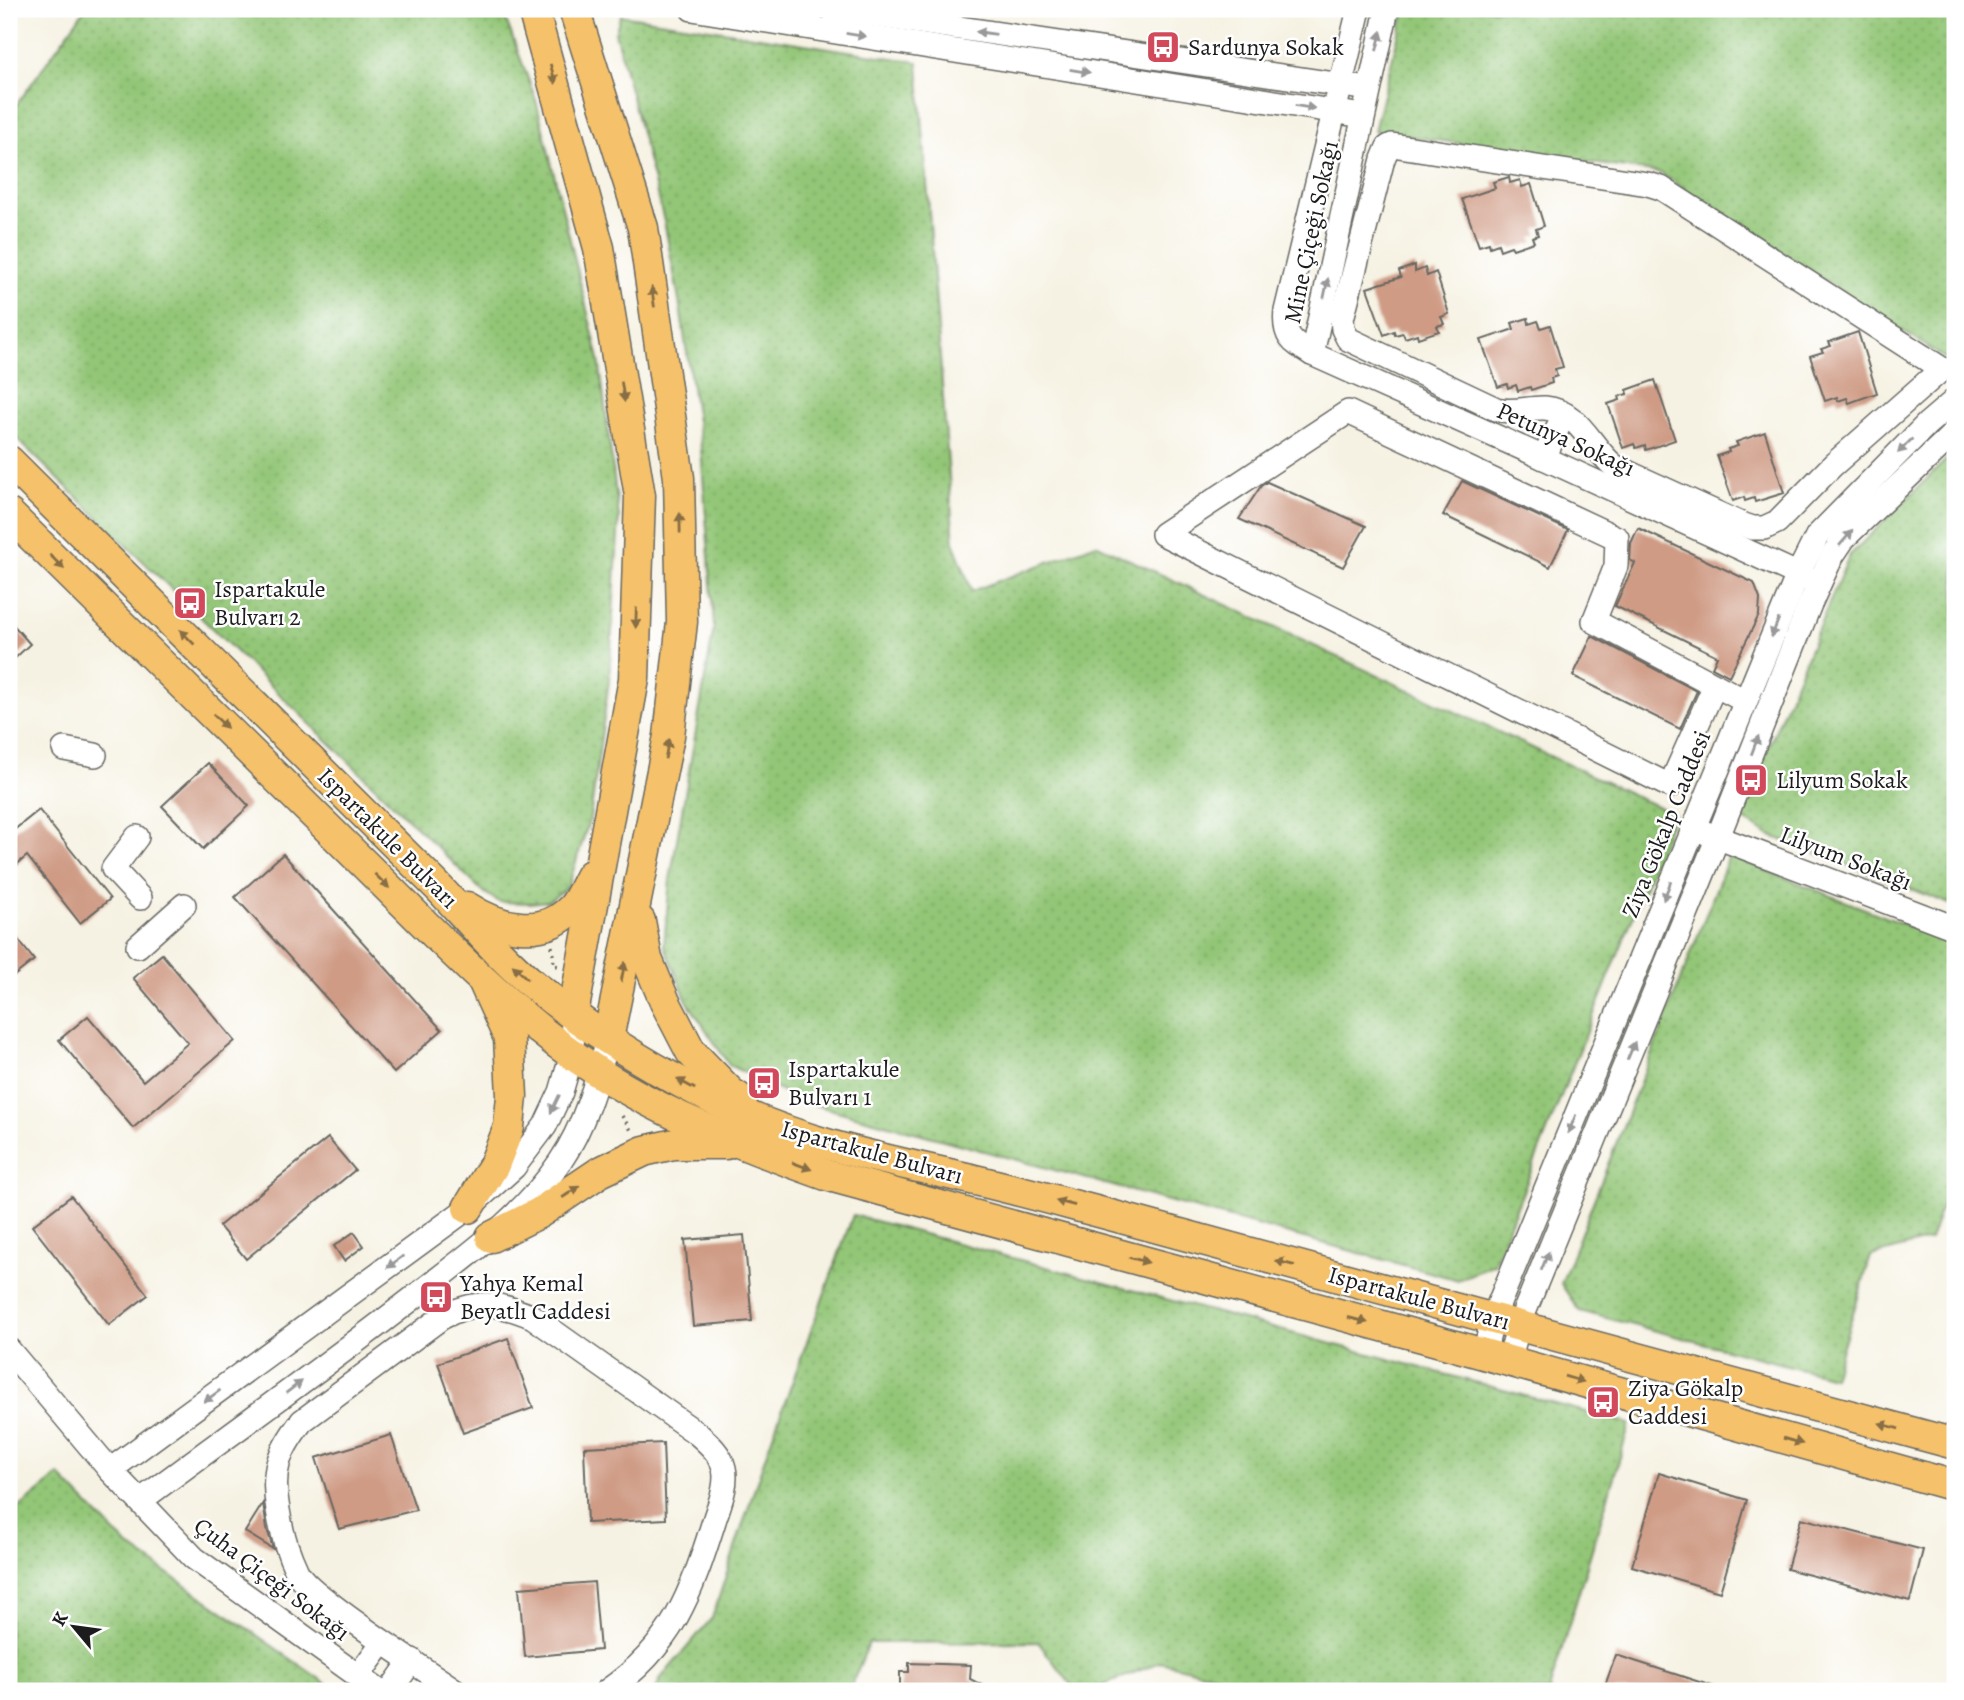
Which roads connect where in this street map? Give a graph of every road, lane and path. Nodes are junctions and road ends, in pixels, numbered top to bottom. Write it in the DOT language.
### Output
graph roads {
  1 [pos="533,9"];
  2 [pos="574,9"];
  3 [pos="599,9"];
  4 [pos="692,9"];
  5 [pos="831,9"];
  6 [pos="1359,9"];
  7 [pos="1387,9"];
  8 [pos="896,31"];
  9 [pos="588,46"];
  10 [pos="1341,85"];
  11 [pos="1369,89"];
  12 [pos="1334,112"];
  13 [pos="1363,116"];
  14 [pos="1312,354"];
  15 [pos="1955,400"];
  16 [pos="1564,414"];
  17 [pos="1955,432"];
  18 [pos="1544,458"];
  19 [pos="9,461"];
  20 [pos="9,514"];
  21 [pos="1798,574"];
  22 [pos="1819,584"];
  23 [pos="1715,685"];
  24 [pos="1745,701"];
  25 [pos="64,749"];
  26 [pos="94,755"];
  27 [pos="1693,828"];
  28 [pos="137,836"];
  29 [pos="1718,838"];
  30 [pos="602,857"];
  31 [pos="437,886"];
  32 [pos="140,898"];
  33 [pos="636,902"];
  34 [pos="184,905"];
  35 [pos="1955,928"];
  36 [pos="552,944"];
  37 [pos="138,946"];
  38 [pos="564,968"];
  39 [pos="482,979"];
  40 [pos="573,1014"];
  41 [pos="608,1039"];
  42 [pos="572,1054"];
  43 [pos="600,1073"];
  44 [pos="813,1140"];
  45 [pos="737,1143"];
  46 [pos="468,1208"];
  47 [pos="491,1237"];
  48 [pos="1506,1321"];
  49 [pos="9,1350"];
  50 [pos="1496,1358"];
  51 [pos="1955,1444"];
  52 [pos="110,1470"];
  53 [pos="1955,1486"];
  54 [pos="141,1500"];
  55 [pos="383,1642"];
  56 [pos="412,1660"];
  57 [pos="358,1676"];
  58 [pos="379,1691"];
  59 [pos="390,1691"];
  60 [pos="456,1691"];
  61 [pos="607,1691"];
  1 -- 30 [label="main road, one-way"];
  2 -- 9 [label="main road"];
  3 -- 9 [label="main road"];
  4 -- 8 [label="street, one-way"];
  5 -- 8 [label="street"];
  6 -- 10 [label="street, Mine Çiçeği Sokağı"];
  11 -- 7 [label="street, Mine Çiçeği Sokağı, one-way"];
  10 -- 8 [label="street, one-way"];
  8 -- 12 [label="street, one-way"];
  33 -- 9 [label="main road, one-way"];
  10 -- 11 [label="street"];
  10 -- 12 [label="street, Mine Çiçeği Sokağı"];
  11 -- 13 [label="street, Mine Çiçeği Sokağı"];
  12 -- 13 [label="street"];
  12 -- 14 [label="street, Mine Çiçeği Sokağı"];
  14 -- 13 [label="street, Mine Çiçeği Sokağı, one-way"];
  14 -- 18 [label="street, Petunya Sokağı"];
  15 -- 21 [label="street, Ziya Gökalp Caddesi, one-way"];
  16 -- 16 [label="street"];
  16 -- 18 [label="street"];
  22 -- 17 [label="street, one-way"];
  18 -- 21 [label="street, Petunya Sokağı"];
  31 -- 19 [label="main road, Ispartakule Bulvarı, one-way"];
  20 -- 39 [label="main road, Ispartakule Bulvarı, one-way"];
  21 -- 22 [label="street, Petunya Sokağı"];
  21 -- 24 [label="street, Ziya Gökalp Caddesi, one-way"];
  29 -- 22 [label="street, one-way"];
  23 -- 23 [label="street"];
  23 -- 24 [label="street"];
  24 -- 27 [label="street, Ziya Gökalp Caddesi"];
  25 -- 26 [label="street"];
  27 -- 29 [label="street, Lilyum Sokağı"];
  27 -- 48 [label="street, Ziya Gökalp Caddesi, one-way"];
  28 -- 32 [label="street"];
  29 -- 35 [label="street, Lilyum Sokağı"];
  48 -- 29 [label="street, one-way"];
  30 -- 31 [label="main road"];
  30 -- 40 [label="main road"];
  40 -- 31 [label="main road, Ispartakule Bulvarı, one-way"];
  41 -- 33 [label="main road, one-way"];
  33 -- 44 [label="main road"];
  34 -- 37 [label="street"];
  36 -- 38 [label="path"];
  39 -- 42 [label="main road, Ispartakule Bulvarı"];
  39 -- 46 [label="main road"];
  40 -- 41 [label="main road, Ispartakule Bulvarı"];
  40 -- 42 [label="street"];
  41 -- 43 [label="street"];
  44 -- 41 [label="main road, Ispartakule Bulvarı, one-way"];
  42 -- 43 [label="main road, Ispartakule Bulvarı"];
  42 -- 46 [label="street, one-way"];
  43 -- 45 [label="main road, Ispartakule Bulvarı"];
  43 -- 47 [label="street"];
  48 -- 44 [label="main road, Ispartakule Bulvarı, one-way"];
  47 -- 45 [label="main road, one-way"];
  45 -- 50 [label="main road, Ispartakule Bulvarı, one-way"];
  46 -- 52 [label="street, one-way"];
  54 -- 47 [label="street, one-way"];
  48 -- 50 [label="street"];
  51 -- 48 [label="main road, Ispartakule Bulvarı, one-way"];
  49 -- 52 [label="street, Çuha Çiçeği Sokağı"];
  50 -- 53 [label="main road, Ispartakule Bulvarı, one-way"];
  52 -- 54 [label="street, Çuha Çiçeği Sokağı"];
  54 -- 57 [label="street, Çuha Çiçeği Sokağı"];
  55 -- 56 [label="street"];
  55 -- 57 [label="street"];
  55 -- 61 [label="street"];
  56 -- 59 [label="street"];
  56 -- 60 [label="street"];
  57 -- 58 [label="street, Çuha Çiçeği Sokağı"];
}
